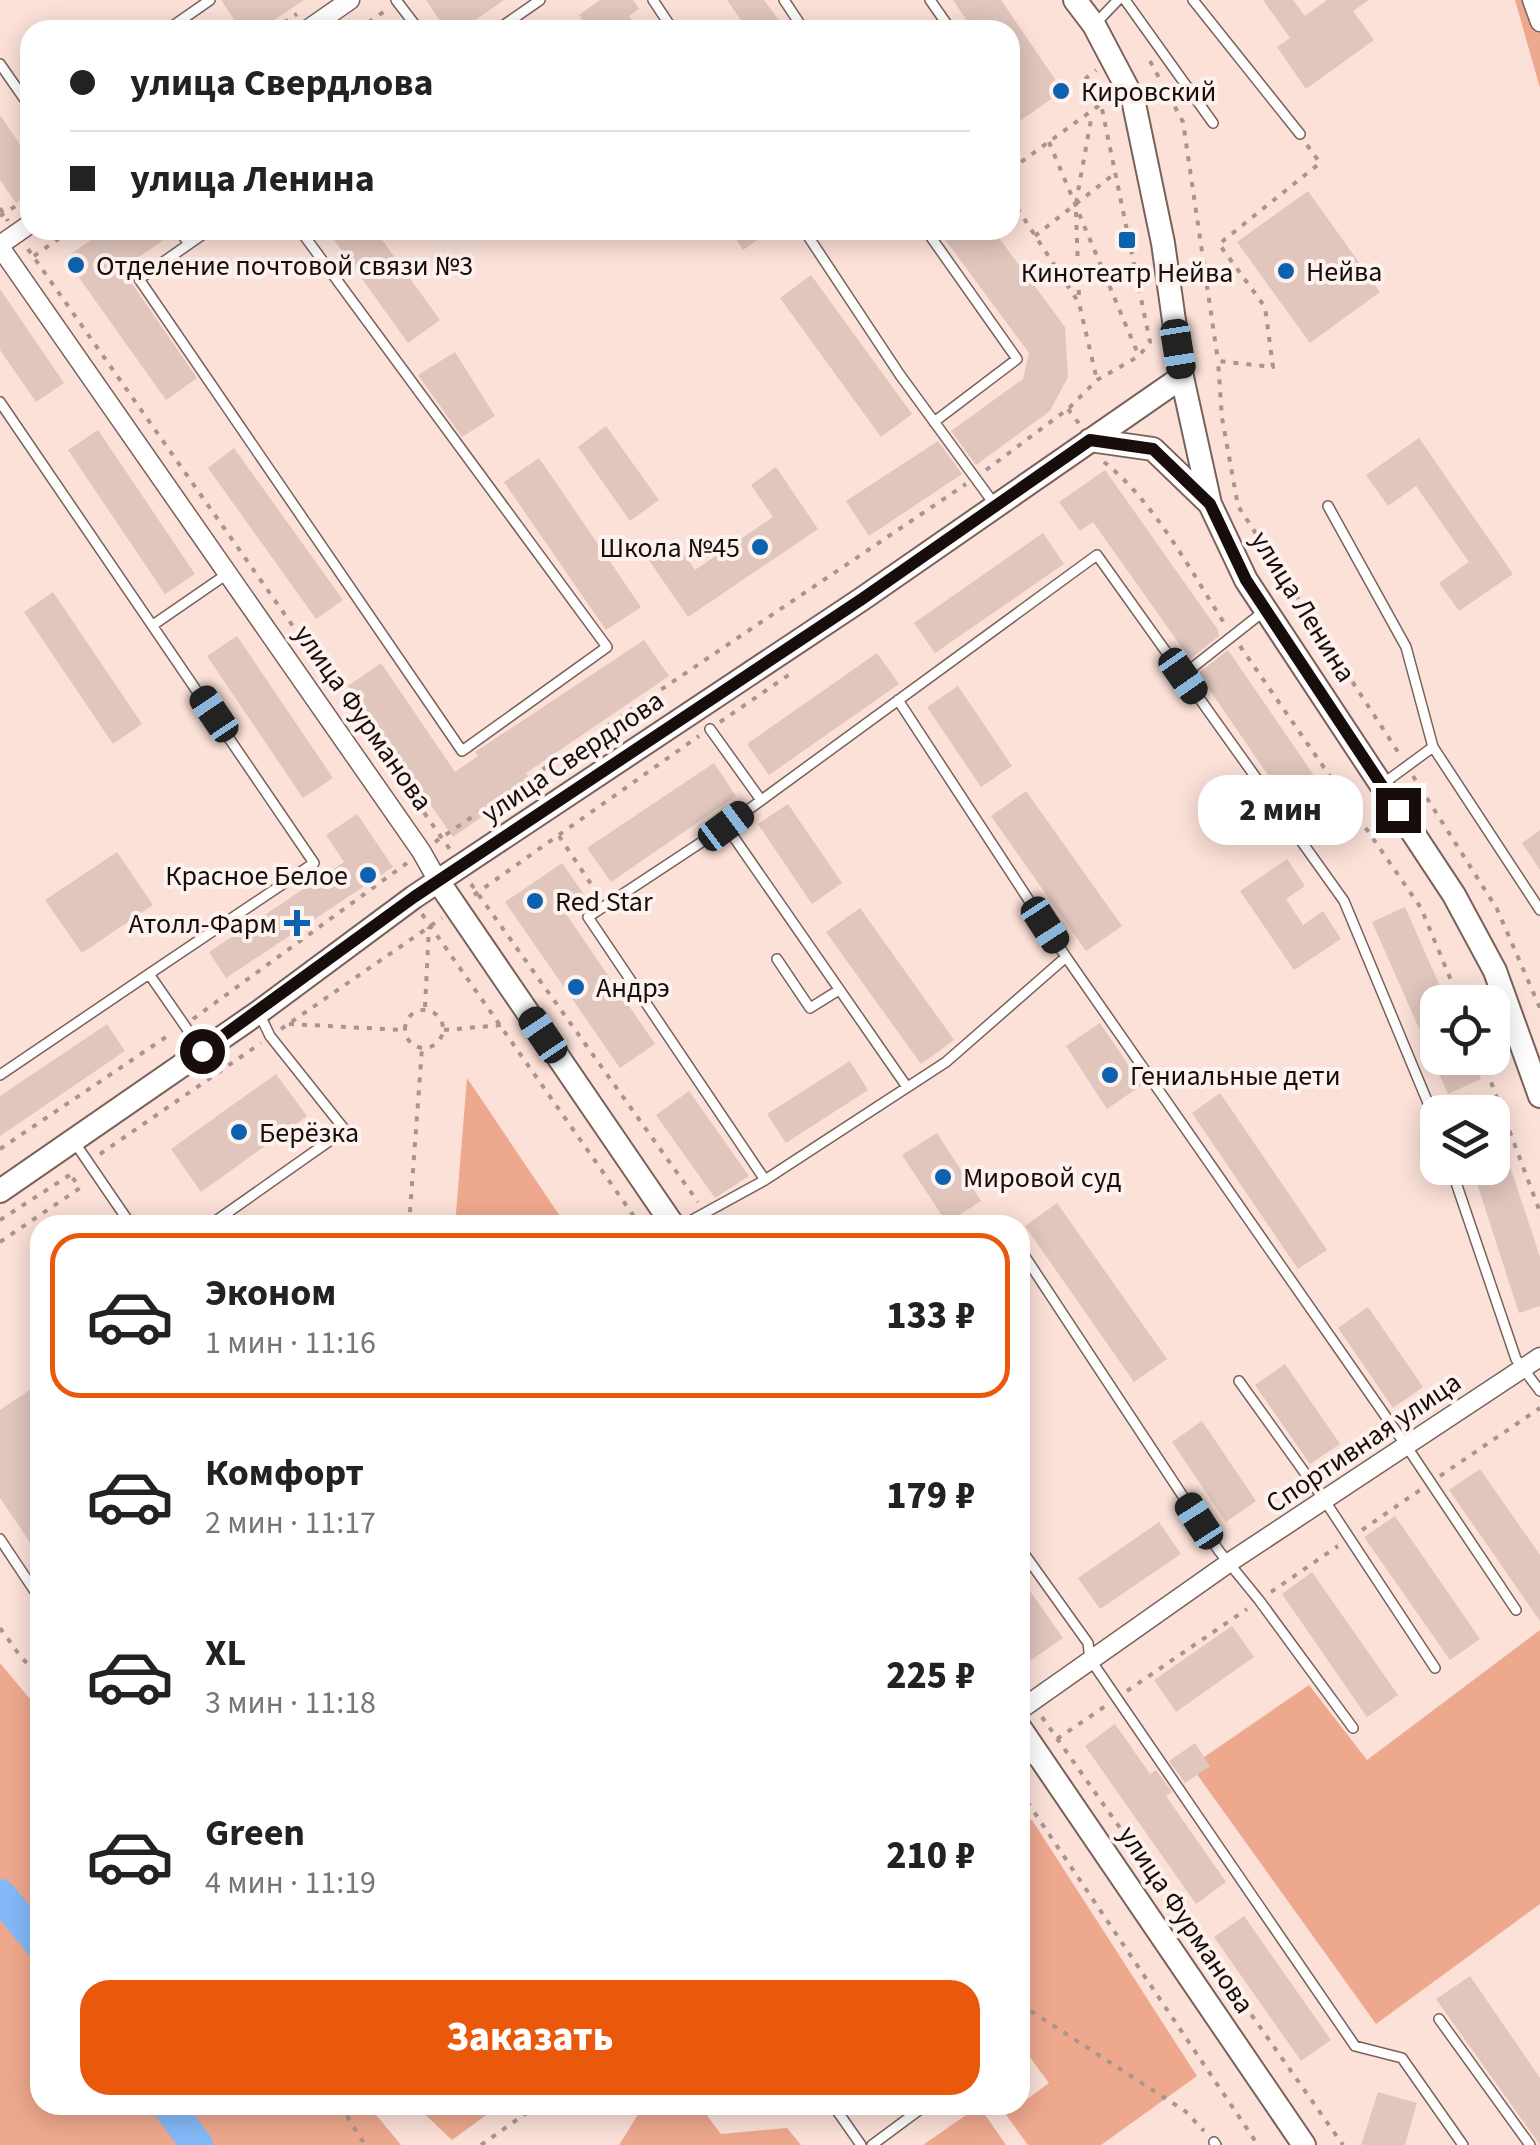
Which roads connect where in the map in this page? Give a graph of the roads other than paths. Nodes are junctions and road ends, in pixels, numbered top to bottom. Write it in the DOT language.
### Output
graph roads {
  1 [pos="210,0"];
  2 [pos="350,0"];
  3 [pos="540,0"];
  4 [pos="1075,0"];
  5 [pos="1122,0"];
  6 [pos="1194,0"];
  7 [pos="1532,0"];
  8 [pos="181,20"];
  9 [pos="322,20"];
  10 [pos="511,20"];
  11 [pos="1540,22"];
  12 [pos="1094,25"];
  13 [pos="0,64"];
  14 [pos="20,92"];
  15 [pos="1213,123"];
  16 [pos="1300,134"];
  17 [pos="186,240"];
  18 [pos="195,240"];
  19 [pos="307,240"];
  20 [pos="811,240"];
  21 [pos="933,240"];
  22 [pos="189,244"];
  23 [pos="0,246"];
  24 [pos="1182,376"];
  25 [pos="0,402"];
  26 [pos="934,422"];
  27 [pos="1095,449"];
  28 [pos="1210,504"];
  29 [pos="996,505"];
  30 [pos="1328,506"];
  31 [pos="227,574"];
  32 [pos="1266,610"];
  33 [pos="153,625"];
  34 [pos="1183,676"];
  35 [pos="898,700"];
  36 [pos="710,729"];
  37 [pos="1433,748"];
  38 [pos="1382,785"];
  39 [pos="761,800"];
  40 [pos="726,826"];
  41 [pos="438,881"];
  42 [pos="1540,910"];
  43 [pos="1066,957"];
  44 [pos="777,958"];
  45 [pos="149,974"];
  46 [pos="839,990"];
  47 [pos="259,1012"];
  48 [pos="202,1051"];
  49 [pos="0,1075"];
  50 [pos="907,1088"];
  51 [pos="1425,1095"];
  52 [pos="1540,1096"];
  53 [pos="74,1140"];
  54 [pos="764,1180"];
  55 [pos="1457,1185"];
  56 [pos="0,1191"];
  57 [pos="124,1215"];
  58 [pos="224,1215"];
  59 [pos="666,1215"];
  60 [pos="700,1215"];
  61 [pos="1030,1264"];
  62 [pos="1540,1357"];
  63 [pos="1522,1368"];
  64 [pos="1238,1381"];
  65 [pos="1540,1391"];
  66 [pos="1408,1447"];
  67 [pos="1324,1501"];
  68 [pos="0,1539"];
  69 [pos="1030,1562"];
  70 [pos="1230,1562"];
  71 [pos="30,1584"];
  72 [pos="1516,1610"];
  73 [pos="1090,1660"];
  74 [pos="1436,1668"];
  75 [pos="1030,1703"];
  76 [pos="1353,1728"];
  77 [pos="1030,1763"];
  78 [pos="1439,2020"];
  79 [pos="840,2115"];
  80 [pos="912,2115"];
  81 [pos="861,2145"];
  82 [pos="872,2145"];
  83 [pos="1304,2145"];
  84 [pos="1464,2145"];
  85 [pos="1530,2145"];
  1 -- 8 [label="lane"];
  2 -- 9 [label="street"];
  3 -- 10 [label="lane"];
  4 -- 12 [label="main road, улица Ленина"];
  5 -- 12 [label="lane"];
  5 -- 15 [label="lane"];
  6 -- 16 [label="lane"];
  7 -- 11 [label="street"];
  12 -- 24 [label="main road, улица Ленина"];
  13 -- 14 [label="lane"];
  17 -- 22 [label="lane"];
  18 -- 22 [label="lane"];
  19 -- 22 [label="lane"];
  20 -- 26 [label="lane"];
  21 -- 26 [label="lane"];
  23 -- 31 [label="street, улица Фурманова"];
  24 -- 27 [label="main road, улица Свердлова"];
  24 -- 28 [label="main road, улица Ленина"];
  25 -- 33 [label="lane"];
  26 -- 29 [label="lane"];
  27 -- 28 [label="main road"];
  27 -- 29 [label="main road, улица Свердлова"];
  28 -- 32 [label="main road, улица Ленина"];
  29 -- 41 [label="main road, улица Свердлова"];
  30 -- 37 [label="lane"];
  31 -- 33 [label="lane"];
  31 -- 41 [label="street, улица Фурманова"];
  32 -- 34 [label="lane"];
  32 -- 38 [label="main road, улица Ленина"];
  33 -- 45 [label="lane"];
  34 -- 35 [label="lane"];
  34 -- 51 [label="lane"];
  35 -- 39 [label="lane"];
  35 -- 43 [label="lane"];
  36 -- 39 [label="lane"];
  37 -- 38 [label="lane"];
  37 -- 42 [label="lane"];
  38 -- 52 [label="main road, улица Ленина"];
  39 -- 40 [label="lane"];
  40 -- 46 [label="lane"];
  40 -- 54 [label="lane"];
  41 -- 47 [label="main road, улица Свердлова"];
  41 -- 59 [label="main road, улица Фурманова"];
  43 -- 50 [label="lane"];
  43 -- 66 [label="lane"];
  44 -- 46 [label="lane"];
  45 -- 48 [label="lane"];
  45 -- 49 [label="lane"];
  46 -- 50 [label="lane"];
  47 -- 48 [label="main road, улица Свердлова"];
  47 -- 58 [label="lane"];
  48 -- 53 [label="main road, улица Свердлова"];
  50 -- 54 [label="lane"];
  53 -- 56 [label="main road, улица Свердлова"];
  53 -- 57 [label="lane"];
  54 -- 60 [label="lane"];
  55 -- 63 [label="lane"];
  61 -- 70 [label="lane"];
  62 -- 63 [label="street, Спортивная улица"];
  63 -- 65 [label="lane"];
  63 -- 66 [label="street, Спортивная улица"];
  64 -- 67 [label="lane"];
  66 -- 67 [label="street, Спортивная улица"];
  66 -- 72 [label="lane"];
  67 -- 70 [label="street, Спортивная улица"];
  67 -- 74 [label="lane"];
  68 -- 71 [label="lane"];
  69 -- 73 [label="lane"];
  70 -- 73 [label="street, Спортивная улица"];
  70 -- 76 [label="lane"];
  73 -- 75 [label="street, Спортивная улица"];
  73 -- 84 [label="lane"];
  77 -- 83 [label="main road, улица Фурманова"];
  78 -- 85 [label="lane"];
  79 -- 81 [label="lane"];
  80 -- 82 [label="lane"];
}
